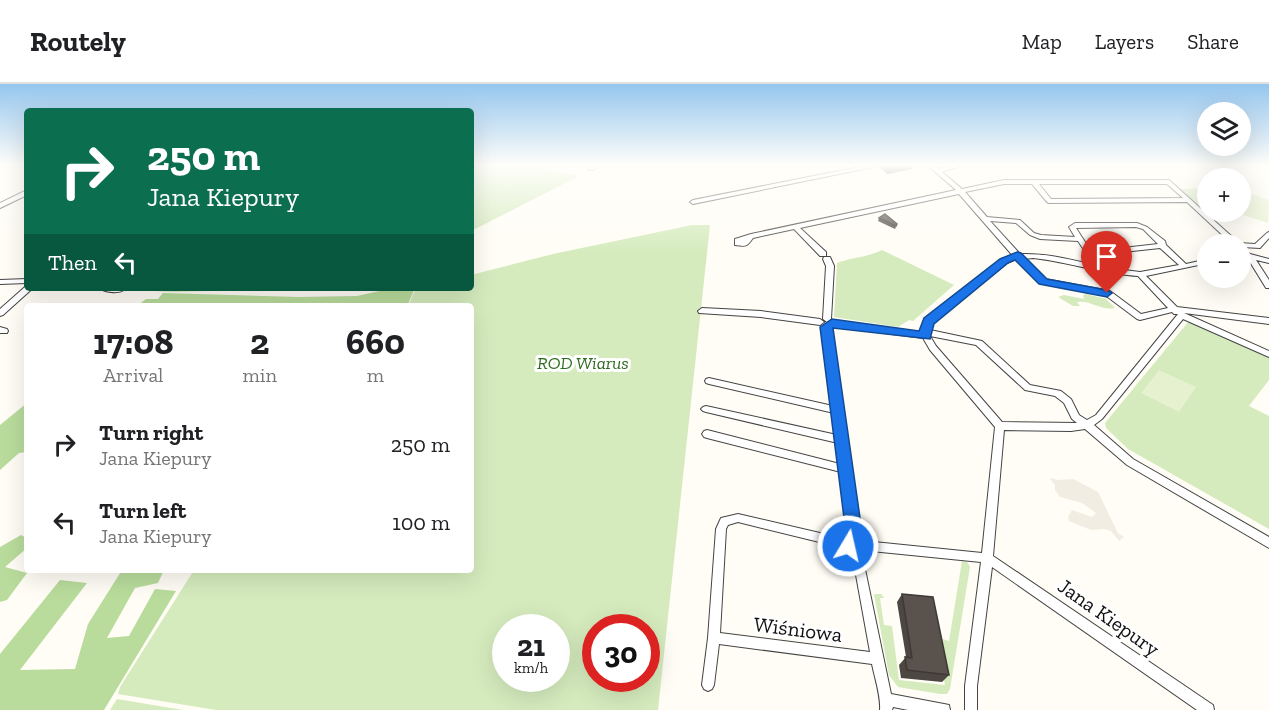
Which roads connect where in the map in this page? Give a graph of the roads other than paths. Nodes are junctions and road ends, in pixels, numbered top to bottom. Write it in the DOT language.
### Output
graph roads {
  1 [pos="23,194"];
  2 [pos="732,194"];
  3 [pos="946,194"];
  4 [pos="964,194"];
  5 [pos="1043,194"];
  6 [pos="1182,194"];
  7 [pos="1188,200"];
  8 [pos="693,202"];
  9 [pos="0,206"];
  10 [pos="986,219"];
  11 [pos="796,226"];
  12 [pos="1225,234"];
  13 [pos="1269,234"];
  14 [pos="751,236"];
  15 [pos="1079,239"];
  16 [pos="1162,246"];
  17 [pos="1251,246"];
  18 [pos="1085,247"];
  19 [pos="1017,256"];
  20 [pos="1251,257"];
  21 [pos="1269,261"];
  22 [pos="1197,263"];
  23 [pos="1251,264"];
  24 [pos="1184,266"];
  25 [pos="1100,268"];
  26 [pos="1141,274"];
  27 [pos="24,280"];
  28 [pos="0,282"];
  29 [pos="1269,286"];
  30 [pos="26,291"];
  31 [pos="1173,309"];
  32 [pos="702,311"];
  33 [pos="0,314"];
  34 [pos="1182,315"];
  35 [pos="1269,321"];
  36 [pos="826,323"];
  37 [pos="925,334"];
  38 [pos="1269,354"];
  39 [pos="709,381"];
  40 [pos="706,409"];
  41 [pos="837,410"];
  42 [pos="1087,425"];
  43 [pos="1000,426"];
  44 [pos="707,434"];
  45 [pos="841,440"];
  46 [pos="844,469"];
  47 [pos="1269,543"];
  48 [pos="856,546"];
  49 [pos="987,558"];
  50 [pos="714,639"];
  51 [pos="877,659"];
  52 [pos="708,685"];
  53 [pos="887,705"];
  54 [pos="944,710"];
  55 [pos="971,710"];
  56 [pos="1208,710"];
  1 -- 9 [label="street"];
  2 -- 8 [label="street"];
  3 -- 11 [label="street"];
  4 -- 10 [label="street"];
  5 -- 7 [label="street"];
  6 -- 7 [label="street"];
  7 -- 12 [label="street"];
  10 -- 15 [label="street"];
  10 -- 19 [label="street"];
  11 -- 14 [label="street"];
  11 -- 36 [label="street"];
  13 -- 17 [label="street"];
  15 -- 16 [label="street"];
  15 -- 18 [label="street"];
  16 -- 18 [label="street"];
  16 -- 24 [label="street"];
  18 -- 25 [label="street"];
  19 -- 25 [label="street"];
  19 -- 31 [label="street"];
  19 -- 37 [label="street"];
  20 -- 21 [label="street"];
  22 -- 24 [label="street"];
  23 -- 29 [label="street"];
  24 -- 26 [label="street"];
  25 -- 26 [label="street"];
  26 -- 31 [label="street"];
  27 -- 28 [label="street"];
  30 -- 33 [label="street"];
  31 -- 34 [label="street"];
  31 -- 35 [label="street"];
  32 -- 36 [label="street"];
  34 -- 38 [label="street"];
  34 -- 42 [label="street"];
  36 -- 37 [label="street"];
  36 -- 41 [label="street"];
  37 -- 42 [label="street"];
  37 -- 43 [label="street"];
  39 -- 41 [label="street"];
  40 -- 45 [label="street"];
  41 -- 45 [label="street"];
  42 -- 43 [label="street"];
  42 -- 47 [label="street"];
  43 -- 49 [label="street"];
  44 -- 46 [label="street"];
  45 -- 46 [label="street"];
  46 -- 48 [label="street"];
  48 -- 49 [label="street"];
  48 -- 50 [label="street"];
  48 -- 51 [label="street"];
  49 -- 55 [label="street"];
  49 -- 56 [label="street, Jana Kiepury"];
  50 -- 51 [label="street, Wiśniowa"];
  50 -- 52 [label="street"];
  51 -- 53 [label="street"];
  53 -- 54 [label="street"];
}
